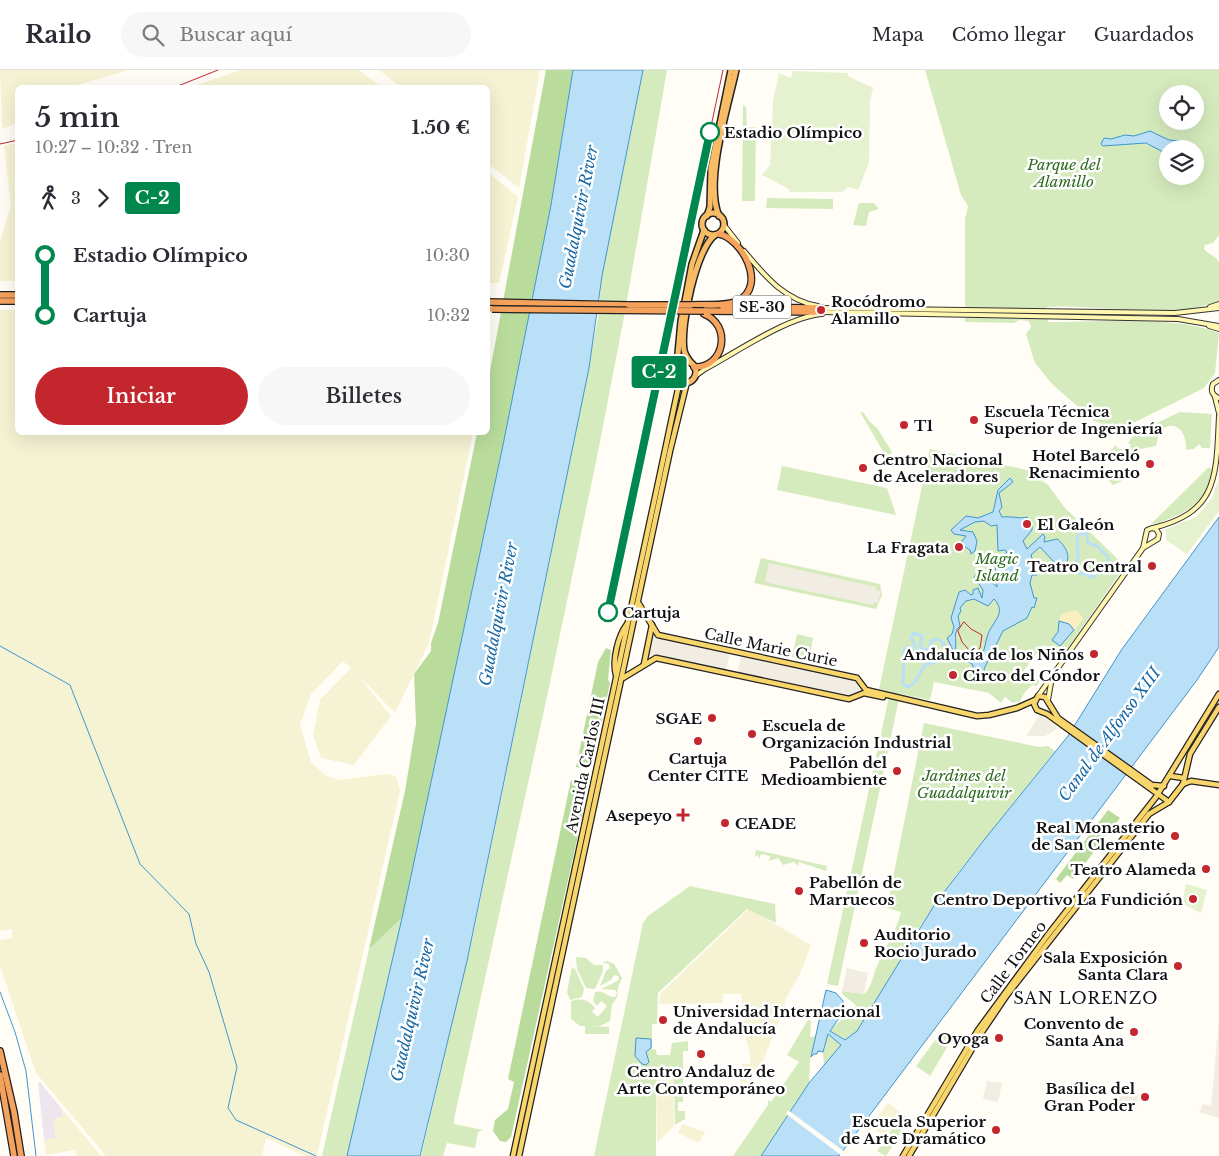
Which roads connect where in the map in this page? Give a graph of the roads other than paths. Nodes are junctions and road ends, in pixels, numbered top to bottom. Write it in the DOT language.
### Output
graph roads {
  1 [pos="731,70"];
  2 [pos="736,70"];
  3 [pos="707,216"];
  4 [pos="720,216"];
  5 [pos="724,225"];
  6 [pos="704,230"];
  7 [pos="717,234"];
  8 [pos="0,295"];
  9 [pos="15,295"];
  10 [pos="0,301"];
  11 [pos="15,301"];
  12 [pos="490,305"];
  13 [pos="1219,306"];
  14 [pos="704,309"];
  15 [pos="820,310"];
  16 [pos="1049,314"];
  17 [pos="1219,328"];
  18 [pos="678,364"];
  19 [pos="693,365"];
  20 [pos="1219,374"];
  21 [pos="694,377"];
  22 [pos="677,379"];
  23 [pos="1217,381"];
  24 [pos="687,382"];
  25 [pos="1217,398"];
  26 [pos="1219,414"];
  27 [pos="1163,526"];
  28 [pos="1153,528"];
  29 [pos="1159,534"];
  30 [pos="1146,537"];
  31 [pos="1153,542"];
  32 [pos="1142,548"];
  33 [pos="638,604"];
  34 [pos="632,607"];
  35 [pos="652,625"];
  36 [pos="644,666"];
  37 [pos="617,676"];
  38 [pos="623,678"];
  39 [pos="1052,679"];
  40 [pos="876,693"];
  41 [pos="1219,694"];
  42 [pos="1037,698"];
  43 [pos="1048,702"];
  44 [pos="1017,708"];
  45 [pos="1219,708"];
  46 [pos="1039,710"];
  47 [pos="1062,723"];
  48 [pos="1170,776"];
  49 [pos="1140,779"];
  50 [pos="1183,781"];
  51 [pos="1165,784"];
  52 [pos="1219,785"];
  53 [pos="1156,794"];
  54 [pos="1167,801"];
  55 [pos="0,1051"];
  56 [pos="0,1075"];
  57 [pos="14,1156"];
  58 [pos="21,1156"];
  59 [pos="514,1156"];
  60 [pos="519,1156"];
  61 [pos="903,1156"];
  62 [pos="909,1156"];
  1 -- 3 [label="highway"];
  2 -- 4 [label="highway"];
  3 -- 4 [label="highway"];
  3 -- 6 [label="highway"];
  4 -- 5 [label="highway"];
  5 -- 7 [label="highway"];
  5 -- 15 [label="main road"];
  6 -- 7 [label="highway"];
  6 -- 18 [label="highway"];
  7 -- 14 [label="highway"];
  7 -- 19 [label="highway"];
  8 -- 9 [label="highway"];
  10 -- 11 [label="highway"];
  12 -- 14 [label="highway, SE-30, bridge"];
  12 -- 14 [label="highway, SE-30, bridge"];
  13 -- 16 [label="main road"];
  14 -- 15 [label="highway, SE-30"];
  14 -- 19 [label="highway"];
  15 -- 16 [label="main road"];
  15 -- 16 [label="main road"];
  15 -- 21 [label="main road"];
  16 -- 17 [label="main road"];
  18 -- 19 [label="highway"];
  18 -- 22 [label="highway"];
  19 -- 21 [label="highway"];
  20 -- 23 [label="main road"];
  21 -- 24 [label="highway"];
  22 -- 24 [label="highway"];
  22 -- 34 [label="main road"];
  23 -- 25 [label="main road"];
  24 -- 33 [label="main road, Avenida Carlos III"];
  25 -- 26 [label="main road"];
  26 -- 27 [label="main road"];
  27 -- 28 [label="main road"];
  27 -- 29 [label="main road"];
  28 -- 29 [label="main road"];
  28 -- 30 [label="main road"];
  29 -- 31 [label="main road"];
  30 -- 31 [label="main road"];
  30 -- 32 [label="main road"];
  31 -- 32 [label="main road"];
  32 -- 39 [label="main road"];
  33 -- 34 [label="main road"];
  33 -- 35 [label="main road"];
  33 -- 38 [label="main road, Avenida Carlos III"];
  34 -- 37 [label="main road, Avenida Carlos III"];
  35 -- 36 [label="main road"];
  35 -- 40 [label="main road, Calle Marie Curie"];
  36 -- 38 [label="main road"];
  36 -- 40 [label="main road"];
  37 -- 38 [label="main road"];
  37 -- 59 [label="main road, Avenida Carlos III"];
  38 -- 60 [label="main road, Avenida Carlos III"];
  39 -- 42 [label="main road"];
  39 -- 43 [label="main road"];
  40 -- 44 [label="main road"];
  41 -- 48 [label="main road, Calle Torneo"];
  42 -- 43 [label="main road"];
  42 -- 44 [label="main road"];
  42 -- 46 [label="main road"];
  43 -- 46 [label="main road"];
  43 -- 47 [label="main road"];
  44 -- 46 [label="main road"];
  45 -- 50 [label="main road"];
  46 -- 47 [label="main road"];
  47 -- 49 [label="main road"];
  48 -- 50 [label="main road"];
  48 -- 51 [label="main road, Calle Torneo"];
  49 -- 51 [label="main road"];
  49 -- 53 [label="main road"];
  50 -- 52 [label="main road"];
  50 -- 54 [label="main road, Calle Torneo"];
  51 -- 53 [label="main road, Calle Torneo"];
  51 -- 54 [label="main road"];
  53 -- 54 [label="main road"];
  53 -- 61 [label="main road, Calle Torneo"];
  54 -- 62 [label="main road, Calle Torneo"];
  55 -- 58 [label="highway"];
  56 -- 57 [label="highway"];
}
